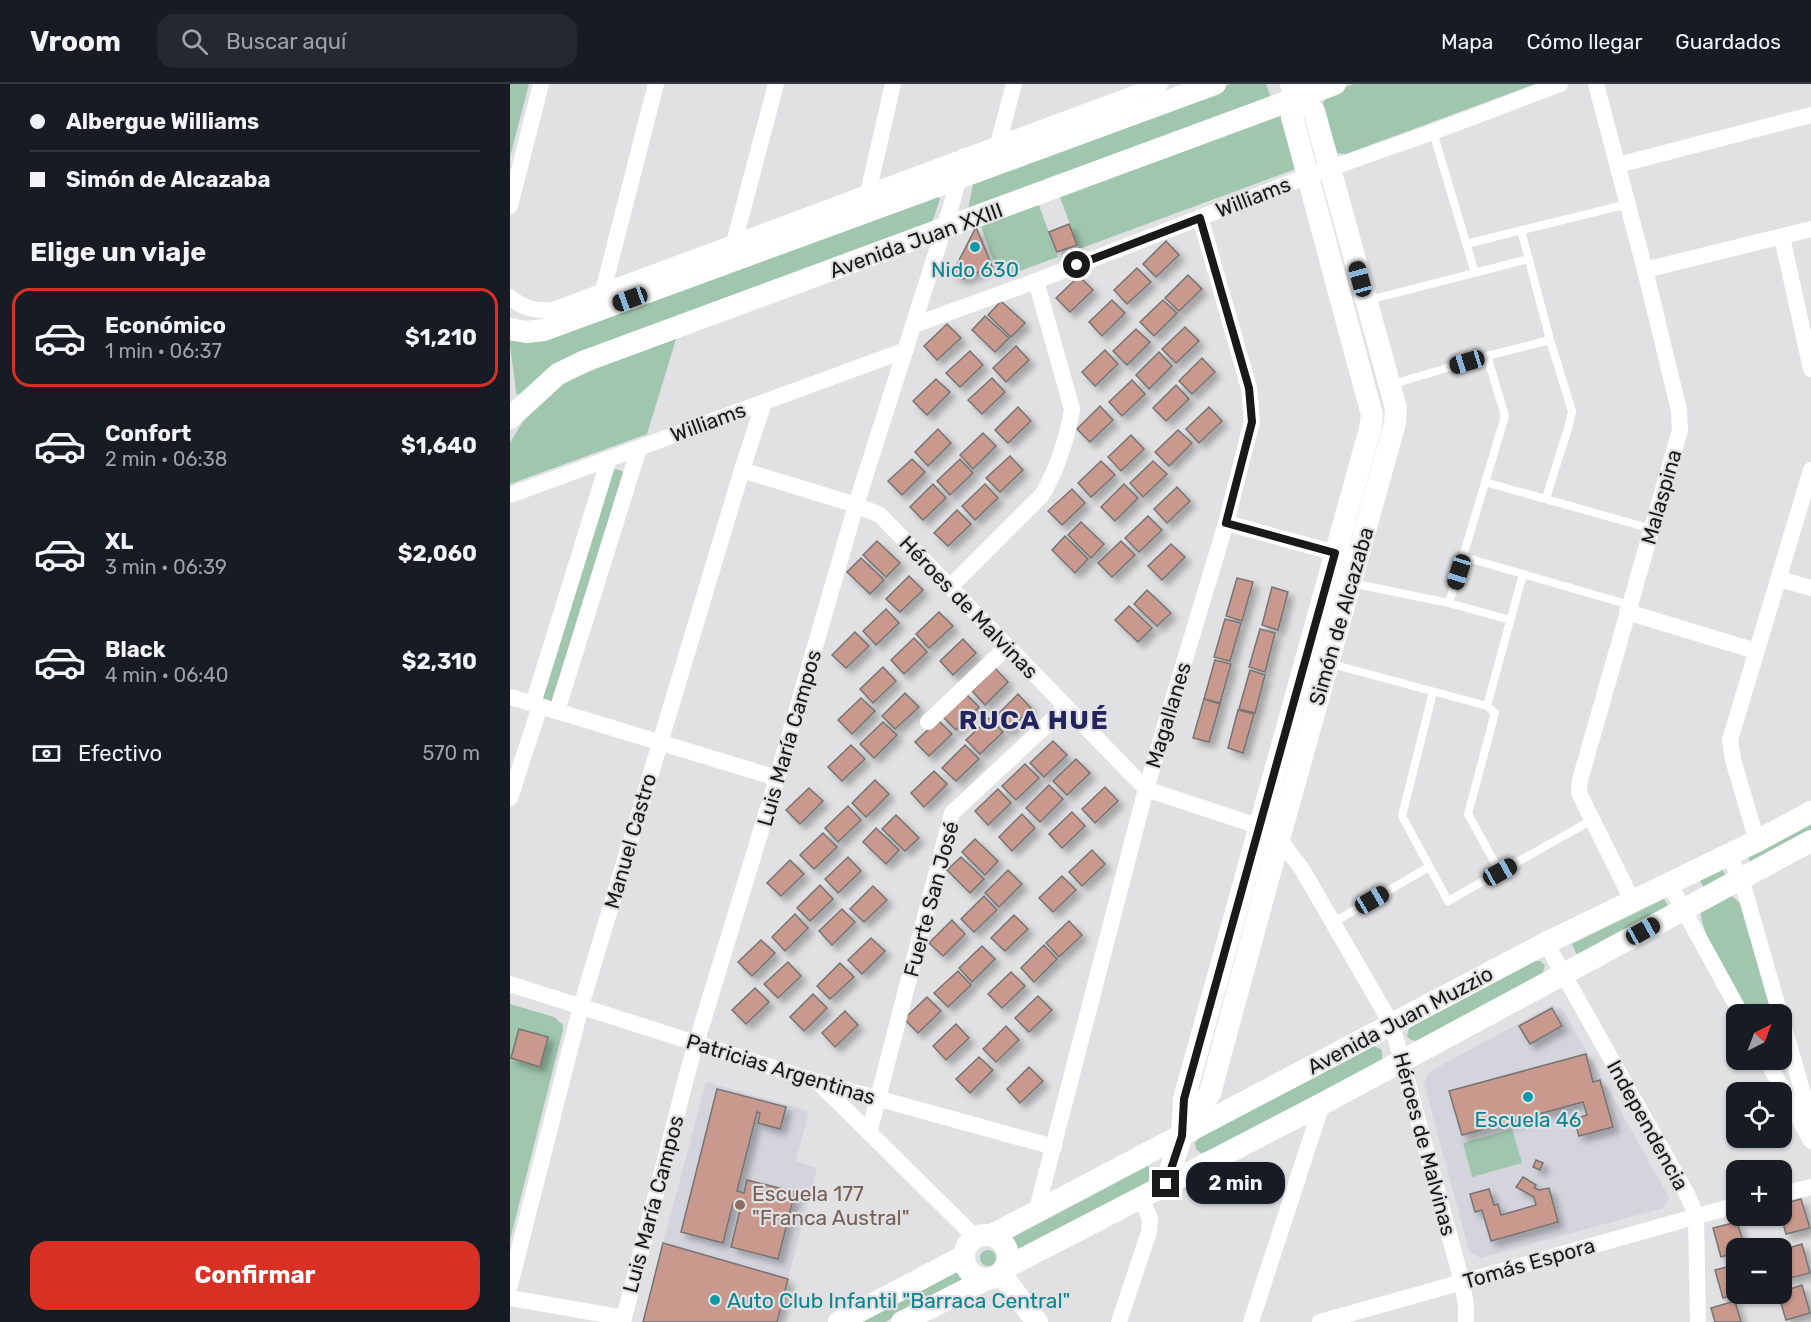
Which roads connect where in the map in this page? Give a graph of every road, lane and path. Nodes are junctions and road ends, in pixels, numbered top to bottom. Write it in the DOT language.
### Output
graph roads {
  1 [pos="542,84"];
  2 [pos="656,84"];
  3 [pos="776,84"];
  4 [pos="893,84"];
  5 [pos="1014,84"];
  6 [pos="1160,84"];
  7 [pos="1215,84"];
  8 [pos="1335,84"];
  9 [pos="1560,84"];
  10 [pos="1596,84"];
  11 [pos="1132,89"];
  12 [pos="1294,91"];
  13 [pos="1811,115"];
  14 [pos="1433,132"];
  15 [pos="998,144"];
  16 [pos="964,156"];
  17 [pos="1618,165"];
  18 [pos="1330,168"];
  19 [pos="1308,176"];
  20 [pos="959,179"];
  21 [pos="868,193"];
  22 [pos="1628,204"];
  23 [pos="510,206"];
  24 [pos="1200,218"];
  25 [pos="1811,229"];
  26 [pos="944,230"];
  27 [pos="1521,230"];
  28 [pos="1782,237"];
  29 [pos="734,243"];
  30 [pos="1466,244"];
  31 [pos="1528,259"];
  32 [pos="1645,270"];
  33 [pos="1475,273"];
  34 [pos="1036,281"];
  35 [pos="603,291"];
  36 [pos="513,300"];
  37 [pos="1365,301"];
  38 [pos="914,325"];
  39 [pos="510,329"];
  40 [pos="1550,340"];
  41 [pos="906,350"];
  42 [pos="1487,356"];
  43 [pos="1811,369"];
  44 [pos="1389,385"];
  45 [pos="764,402"];
  46 [pos="510,418"];
  47 [pos="639,448"];
  48 [pos="609,459"];
  49 [pos="741,470"];
  50 [pos="1811,470"];
  51 [pos="1485,482"];
  52 [pos="510,495"];
  53 [pos="1546,498"];
  54 [pos="856,505"];
  55 [pos="1226,523"];
  56 [pos="1652,529"];
  57 [pos="1335,553"];
  58 [pos="1464,557"];
  59 [pos="1357,559"];
  60 [pos="1523,574"];
  61 [pos="1779,579"];
  62 [pos="1351,583"];
  63 [pos="950,587"];
  64 [pos="1811,588"];
  65 [pos="1449,603"];
  66 [pos="1629,609"];
  67 [pos="1510,620"];
  68 [pos="1006,647"];
  69 [pos="1756,651"];
  70 [pos="1327,663"];
  71 [pos="1433,692"];
  72 [pos="510,697"];
  73 [pos="537,705"];
  74 [pos="1487,706"];
  75 [pos="1065,708"];
  76 [pos="556,711"];
  77 [pos="928,722"];
  78 [pos="659,743"];
  79 [pos="777,778"];
  80 [pos="1146,789"];
  81 [pos="510,798"];
  82 [pos="1811,812"];
  83 [pos="1592,820"];
  84 [pos="1270,833"];
  85 [pos="1757,841"];
  86 [pos="1811,841"];
  87 [pos="1728,855"];
  88 [pos="1429,867"];
  89 [pos="1500,872"];
  90 [pos="1741,878"];
  91 [pos="1669,883"];
  92 [pos="1632,900"];
  93 [pos="1683,909"];
  94 [pos="1334,922"];
  95 [pos="1546,943"];
  96 [pos="1563,976"];
  97 [pos="510,984"];
  98 [pos="1735,1004"];
  99 [pos="1777,1004"];
  100 [pos="581,1006"];
  101 [pos="1392,1025"];
  102 [pos="696,1044"];
  103 [pos="1792,1055"];
  104 [pos="1402,1061"];
  105 [pos="1772,1070"];
  106 [pos="818,1082"];
  107 [pos="878,1098"];
  108 [pos="1322,1104"];
  109 [pos="1811,1121"];
  110 [pos="869,1133"];
  111 [pos="1182,1136"];
  112 [pos="1811,1141"];
  113 [pos="1054,1147"];
  114 [pos="1166,1184"];
  115 [pos="1811,1186"];
  116 [pos="1792,1191"];
  117 [pos="1140,1197"];
  118 [pos="1726,1208"];
  119 [pos="1036,1213"];
  120 [pos="1696,1216"];
  121 [pos="977,1243"];
  122 [pos="998,1274"];
  123 [pos="1462,1282"];
  124 [pos="510,1285"];
  125 [pos="510,1299"];
  126 [pos="623,1320"];
  127 [pos="839,1322"];
  128 [pos="902,1322"];
  129 [pos="1037,1322"];
  130 [pos="1119,1322"];
  131 [pos="1251,1322"];
  132 [pos="1320,1322"];
  133 [pos="1466,1322"];
  134 [pos="1698,1322"];
  1 -- 23 [label="street"];
  2 -- 35 [label="street"];
  3 -- 29 [label="street"];
  4 -- 21 [label="street"];
  5 -- 15 [label="street"];
  6 -- 11 [label="street"];
  7 -- 20 [label="street, Avenida Juan XXIII"];
  8 -- 12 [label="street, Avenida Juan XXIII"];
  9 -- 14 [label="street, Williams"];
  10 -- 17 [label="street, Malaspina"];
  11 -- 15 [label="street"];
  12 -- 18 [label="street, Simón de Alcazaba"];
  12 -- 19 [label="street, Simón de Alcazaba"];
  12 -- 26 [label="street, Avenida Juan XXIII"];
  13 -- 17 [label="street"];
  14 -- 18 [label="street, Williams"];
  14 -- 30 [label="lane"];
  15 -- 16 [label="street"];
  16 -- 20 [label="street, Luis María Campos"];
  16 -- 21 [label="street"];
  17 -- 22 [label="street, Malaspina"];
  18 -- 19 [label="street, Williams"];
  18 -- 37 [label="street, Simón de Alcazaba"];
  19 -- 24 [label="street, Williams"];
  19 -- 57 [label="street, Simón de Alcazaba"];
  20 -- 26 [label="street, Luis María Campos"];
  20 -- 39 [label="street, Avenida Juan XXIII"];
  21 -- 29 [label="street"];
  22 -- 27 [label="lane"];
  22 -- 32 [label="street, Malaspina"];
  24 -- 34 [label="street, Williams"];
  24 -- 55 [label="street, Magallanes"];
  25 -- 28 [label="street"];
  26 -- 38 [label="street, Luis María Campos"];
  26 -- 46 [label="street, Avenida Juan XXIII"];
  27 -- 30 [label="lane"];
  27 -- 31 [label="lane"];
  28 -- 32 [label="street"];
  28 -- 43 [label="street"];
  29 -- 35 [label="street"];
  30 -- 33 [label="lane"];
  31 -- 33 [label="lane"];
  31 -- 40 [label="lane"];
  32 -- 56 [label="street, Malaspina"];
  33 -- 37 [label="lane"];
  34 -- 38 [label="street, Williams"];
  34 -- 63 [label="street"];
  35 -- 36 [label="street"];
  37 -- 44 [label="street, Simón de Alcazaba"];
  38 -- 41 [label="street, Luis María Campos"];
  40 -- 42 [label="lane"];
  40 -- 53 [label="lane"];
  41 -- 45 [label="street, Williams"];
  41 -- 54 [label="street, Luis María Campos"];
  42 -- 44 [label="lane"];
  42 -- 51 [label="lane"];
  44 -- 59 [label="street, Simón de Alcazaba"];
  45 -- 47 [label="street, Williams"];
  45 -- 49 [label="street, Manuel Castro"];
  47 -- 48 [label="street, Williams"];
  47 -- 76 [label="street"];
  48 -- 52 [label="street, Williams"];
  48 -- 73 [label="street"];
  49 -- 54 [label="street, Héroes de Malvinas"];
  49 -- 78 [label="street, Manuel Castro"];
  50 -- 61 [label="street"];
  51 -- 53 [label="lane"];
  51 -- 58 [label="lane"];
  53 -- 56 [label="lane"];
  54 -- 63 [label="street, Héroes de Malvinas"];
  54 -- 79 [label="street, Luis María Campos"];
  55 -- 57 [label="street"];
  55 -- 80 [label="street, Magallanes"];
  56 -- 66 [label="street, Malaspina"];
  57 -- 59 [label="street"];
  57 -- 84 [label="street, Simón de Alcazaba"];
  58 -- 60 [label="lane"];
  58 -- 65 [label="lane"];
  59 -- 62 [label="street, Simón de Alcazaba"];
  60 -- 66 [label="lane"];
  60 -- 67 [label="lane"];
  61 -- 64 [label="street"];
  61 -- 69 [label="street"];
  62 -- 65 [label="lane"];
  62 -- 70 [label="street, Simón de Alcazaba"];
  63 -- 68 [label="street, Héroes de Malvinas"];
  65 -- 67 [label="lane"];
  66 -- 69 [label="street"];
  66 -- 83 [label="street, Malaspina"];
  67 -- 74 [label="lane"];
  68 -- 75 [label="street, Héroes de Malvinas"];
  68 -- 77 [label="street"];
  69 -- 85 [label="street"];
  70 -- 71 [label="lane"];
  70 -- 84 [label="street, Simón de Alcazaba"];
  71 -- 74 [label="lane"];
  71 -- 88 [label="lane"];
  72 -- 73 [label="street"];
  73 -- 76 [label="street"];
  73 -- 81 [label="street"];
  74 -- 89 [label="lane"];
  75 -- 80 [label="street, Héroes de Malvinas"];
  75 -- 107 [label="street, Fuerte San José"];
  76 -- 78 [label="street"];
  78 -- 79 [label="street"];
  78 -- 100 [label="street, Manuel Castro"];
  79 -- 102 [label="street, Luis María Campos"];
  80 -- 84 [label="street, Héroes de Malvinas"];
  80 -- 113 [label="street, Magallanes"];
  82 -- 85 [label="street, Avenida Juan Muzzio"];
  83 -- 89 [label="lane"];
  83 -- 92 [label="street, Malaspina"];
  84 -- 94 [label="street, Héroes de Malvinas"];
  84 -- 111 [label="street, Simón de Alcazaba"];
  85 -- 87 [label="street, Avenida Juan Muzzio"];
  86 -- 90 [label="street, Avenida Juan Muzzio"];
  87 -- 90 [label="street"];
  87 -- 91 [label="street, Avenida Juan Muzzio"];
  88 -- 89 [label="lane"];
  88 -- 94 [label="lane"];
  90 -- 93 [label="street, Avenida Juan Muzzio"];
  90 -- 99 [label="street"];
  91 -- 92 [label="street, Avenida Juan Muzzio"];
  91 -- 93 [label="street"];
  92 -- 95 [label="street, Avenida Juan Muzzio"];
  93 -- 96 [label="street, Avenida Juan Muzzio"];
  93 -- 98 [label="street"];
  94 -- 101 [label="street, Héroes de Malvinas"];
  95 -- 96 [label="street, Independencia"];
  95 -- 101 [label="street, Avenida Juan Muzzio"];
  96 -- 104 [label="street, Avenida Juan Muzzio"];
  96 -- 120 [label="street, Independencia"];
  97 -- 100 [label="street, Patricias Argentinas"];
  100 -- 102 [label="street, Patricias Argentinas"];
  100 -- 124 [label="street, Manuel Castro"];
  101 -- 104 [label="street, Héroes de Malvinas"];
  101 -- 111 [label="street, Avenida Juan Muzzio"];
  102 -- 106 [label="street, Patricias Argentinas"];
  102 -- 126 [label="street, Luis María Campos"];
  103 -- 109 [label="street"];
  104 -- 108 [label="street, Avenida Juan Muzzio"];
  104 -- 123 [label="street, Héroes de Malvinas"];
  105 -- 112 [label="street"];
  106 -- 107 [label="street, Patricias Argentinas"];
  106 -- 110 [label="street"];
  107 -- 110 [label="street, Fuerte San José"];
  107 -- 113 [label="street, Patricias Argentinas"];
  108 -- 114 [label="street, Avenida Juan Muzzio"];
  108 -- 131 [label="street"];
  110 -- 121 [label="street"];
  111 -- 114 [label="street, Simón de Alcazaba"];
  111 -- 119 [label="street, Avenida Juan Muzzio"];
  113 -- 119 [label="street, Magallanes"];
  114 -- 117 [label="street, Avenida Juan Muzzio"];
  115 -- 116 [label="street"];
  117 -- 122 [label="street, Avenida Juan Muzzio"];
  117 -- 130 [label="street"];
  118 -- 120 [label="street, Tomás Espora"];
  119 -- 121 [label="street, Avenida Juan Muzzio"];
  120 -- 123 [label="street, Tomás Espora"];
  120 -- 134 [label="street, Independencia"];
  121 -- 122 [label="street"];
  121 -- 122 [label="street"];
  121 -- 127 [label="street, Avenida Juan Muzzio"];
  122 -- 128 [label="street, Avenida Juan Muzzio"];
  122 -- 129 [label="street"];
  123 -- 132 [label="street, Tomás Espora"];
  123 -- 133 [label="street, Héroes de Malvinas"];
  125 -- 126 [label="street"];
}
